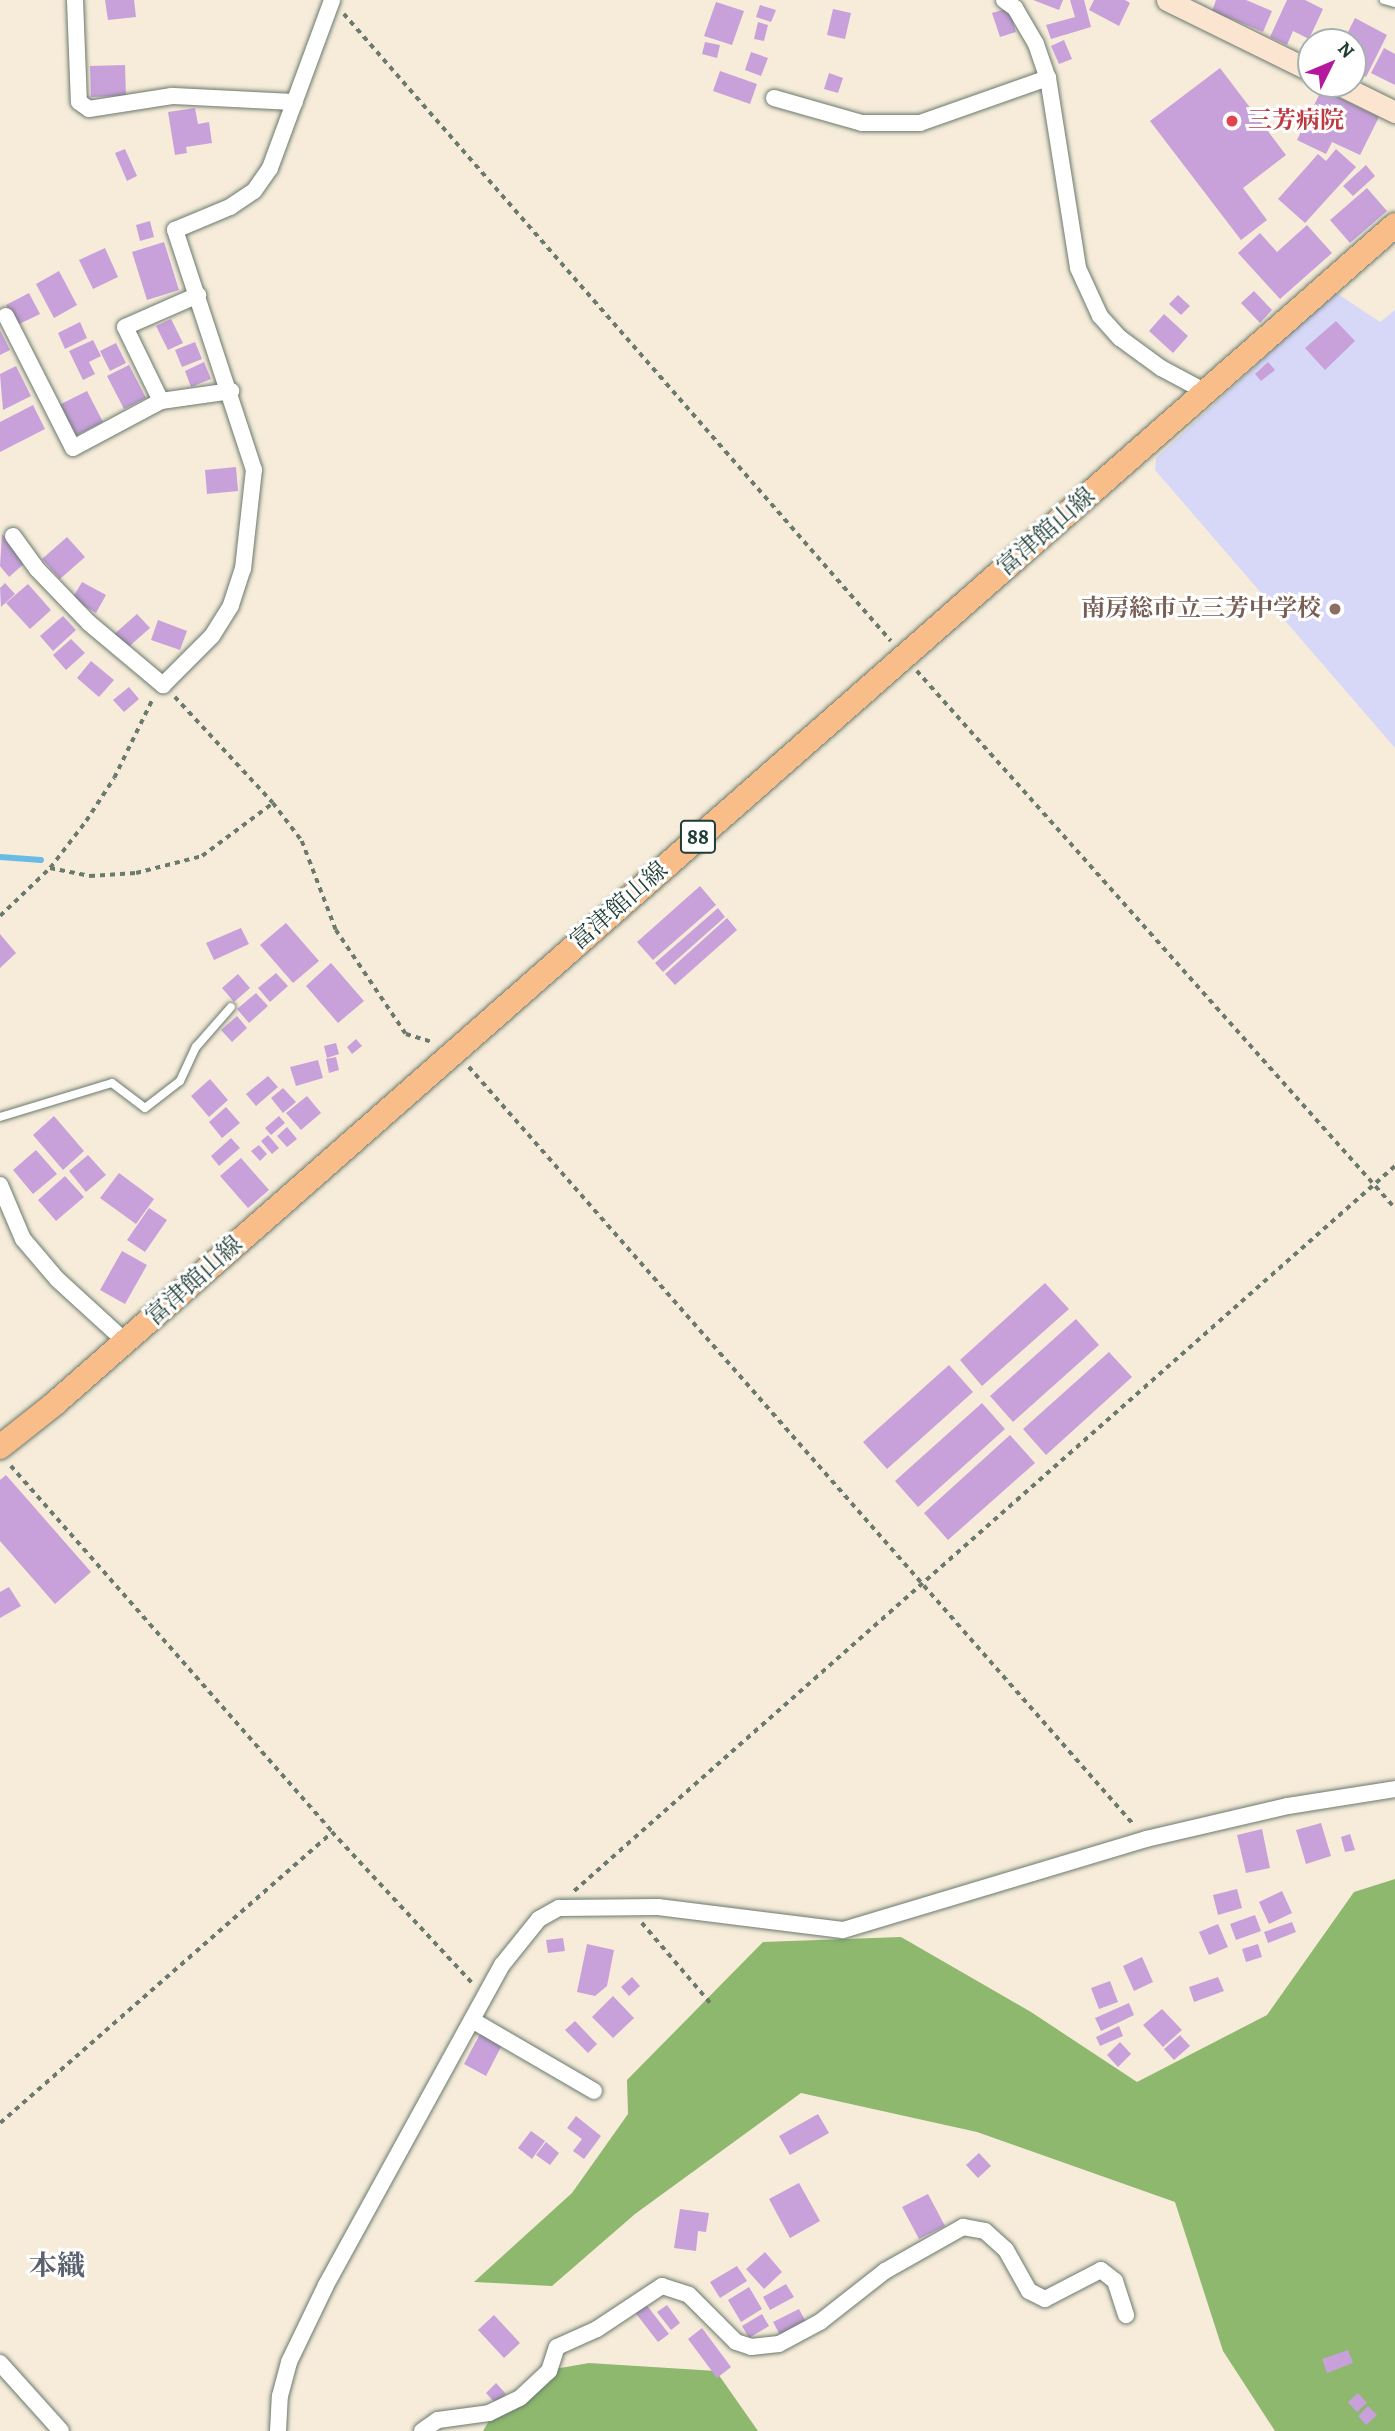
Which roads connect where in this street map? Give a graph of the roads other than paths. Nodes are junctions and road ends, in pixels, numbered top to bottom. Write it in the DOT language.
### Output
graph roads {
  1 [pos="75,0"];
  2 [pos="332,0"];
  3 [pos="1004,0"];
  4 [pos="1167,0"];
  5 [pos="1384,0"];
  6 [pos="1395,3"];
  7 [pos="1297,64"];
  8 [pos="1048,78"];
  9 [pos="774,98"];
  10 [pos="1366,98"];
  11 [pos="295,102"];
  12 [pos="1395,112"];
  13 [pos="1395,225"];
  14 [pos="198,295"];
  15 [pos="6,316"];
  16 [pos="231,390"];
  17 [pos="1206,392"];
  18 [pos="161,401"];
  19 [pos="13,536"];
  20 [pos="231,1007"];
  21 [pos="0,1117"];
  22 [pos="0,1185"];
  23 [pos="125,1341"];
  24 [pos="4,1455"];
  25 [pos="1395,1789"];
  26 [pos="472,2020"];
  27 [pos="594,2091"];
  28 [pos="1126,2315"];
  29 [pos="0,2363"];
  30 [pos="61,2431"];
  31 [pos="278,2431"];
  32 [pos="422,2431"];
  1 -- 11 [label="street"];
  2 -- 11 [label="street"];
  3 -- 8 [label="street"];
  4 -- 7 [label="main road"];
  5 -- 6 [label="lane"];
  8 -- 9 [label="street"];
  8 -- 17 [label="street"];
  10 -- 12 [label="main road"];
  11 -- 14 [label="street"];
  13 -- 17 [label="main road, 富津館山線 / 88"];
  14 -- 16 [label="street"];
  14 -- 18 [label="street"];
  15 -- 18 [label="street"];
  16 -- 18 [label="street"];
  16 -- 19 [label="street"];
  17 -- 23 [label="main road, 富津館山線 / 88"];
  20 -- 21 [label="lane"];
  22 -- 23 [label="street"];
  23 -- 24 [label="main road, 富津館山線 / 88"];
  25 -- 26 [label="street"];
  26 -- 27 [label="street"];
  26 -- 31 [label="street"];
  28 -- 32 [label="street"];
  29 -- 30 [label="street"];
}
